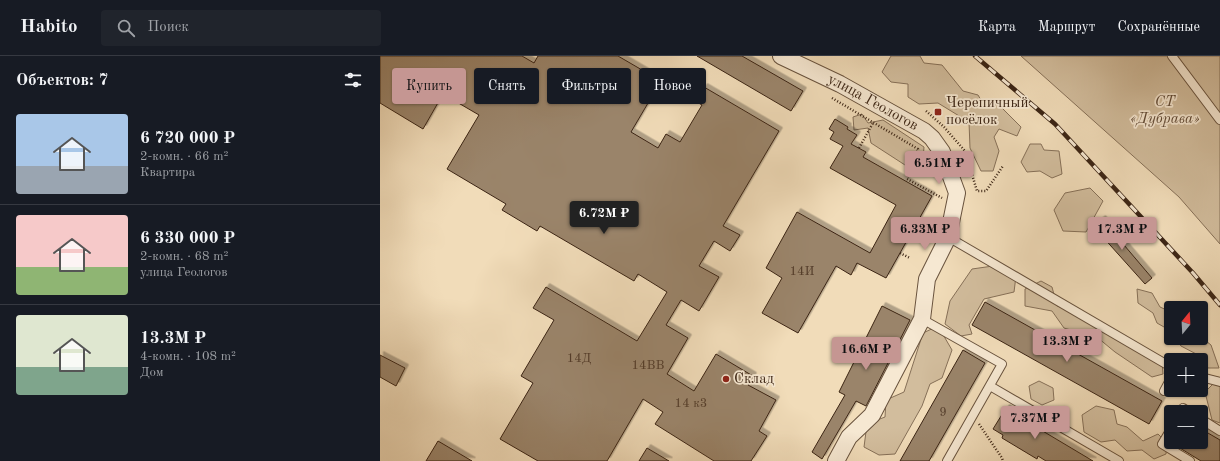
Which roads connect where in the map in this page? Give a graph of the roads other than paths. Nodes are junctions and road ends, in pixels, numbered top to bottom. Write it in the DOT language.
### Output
graph roads {
  1 [pos="781,56"];
  2 [pos="1172,56"];
  3 [pos="1220,120"];
  4 [pos="948,237"];
  5 [pos="922,319"];
  6 [pos="1164,363"];
  7 [pos="1208,379"];
  8 [pos="1220,382"];
  9 [pos="990,386"];
  10 [pos="1208,423"];
  11 [pos="1220,431"];
  12 [pos="1170,449"];
  13 [pos="836,461"];
  14 [pos="947,461"];
  15 [pos="1119,461"];
  16 [pos="1190,461"];
  1 -- 4 [label="street, улица Геологов"];
  2 -- 3 [label="lane"];
  4 -- 5 [label="street, улица Геологов"];
  4 -- 6 [label="lane"];
  5 -- 9 [label="lane"];
  5 -- 13 [label="street"];
  7 -- 8 [label="lane"];
  9 -- 14 [label="lane"];
  9 -- 15 [label="lane"];
  10 -- 11 [label="lane"];
  12 -- 16 [label="lane"];
}
